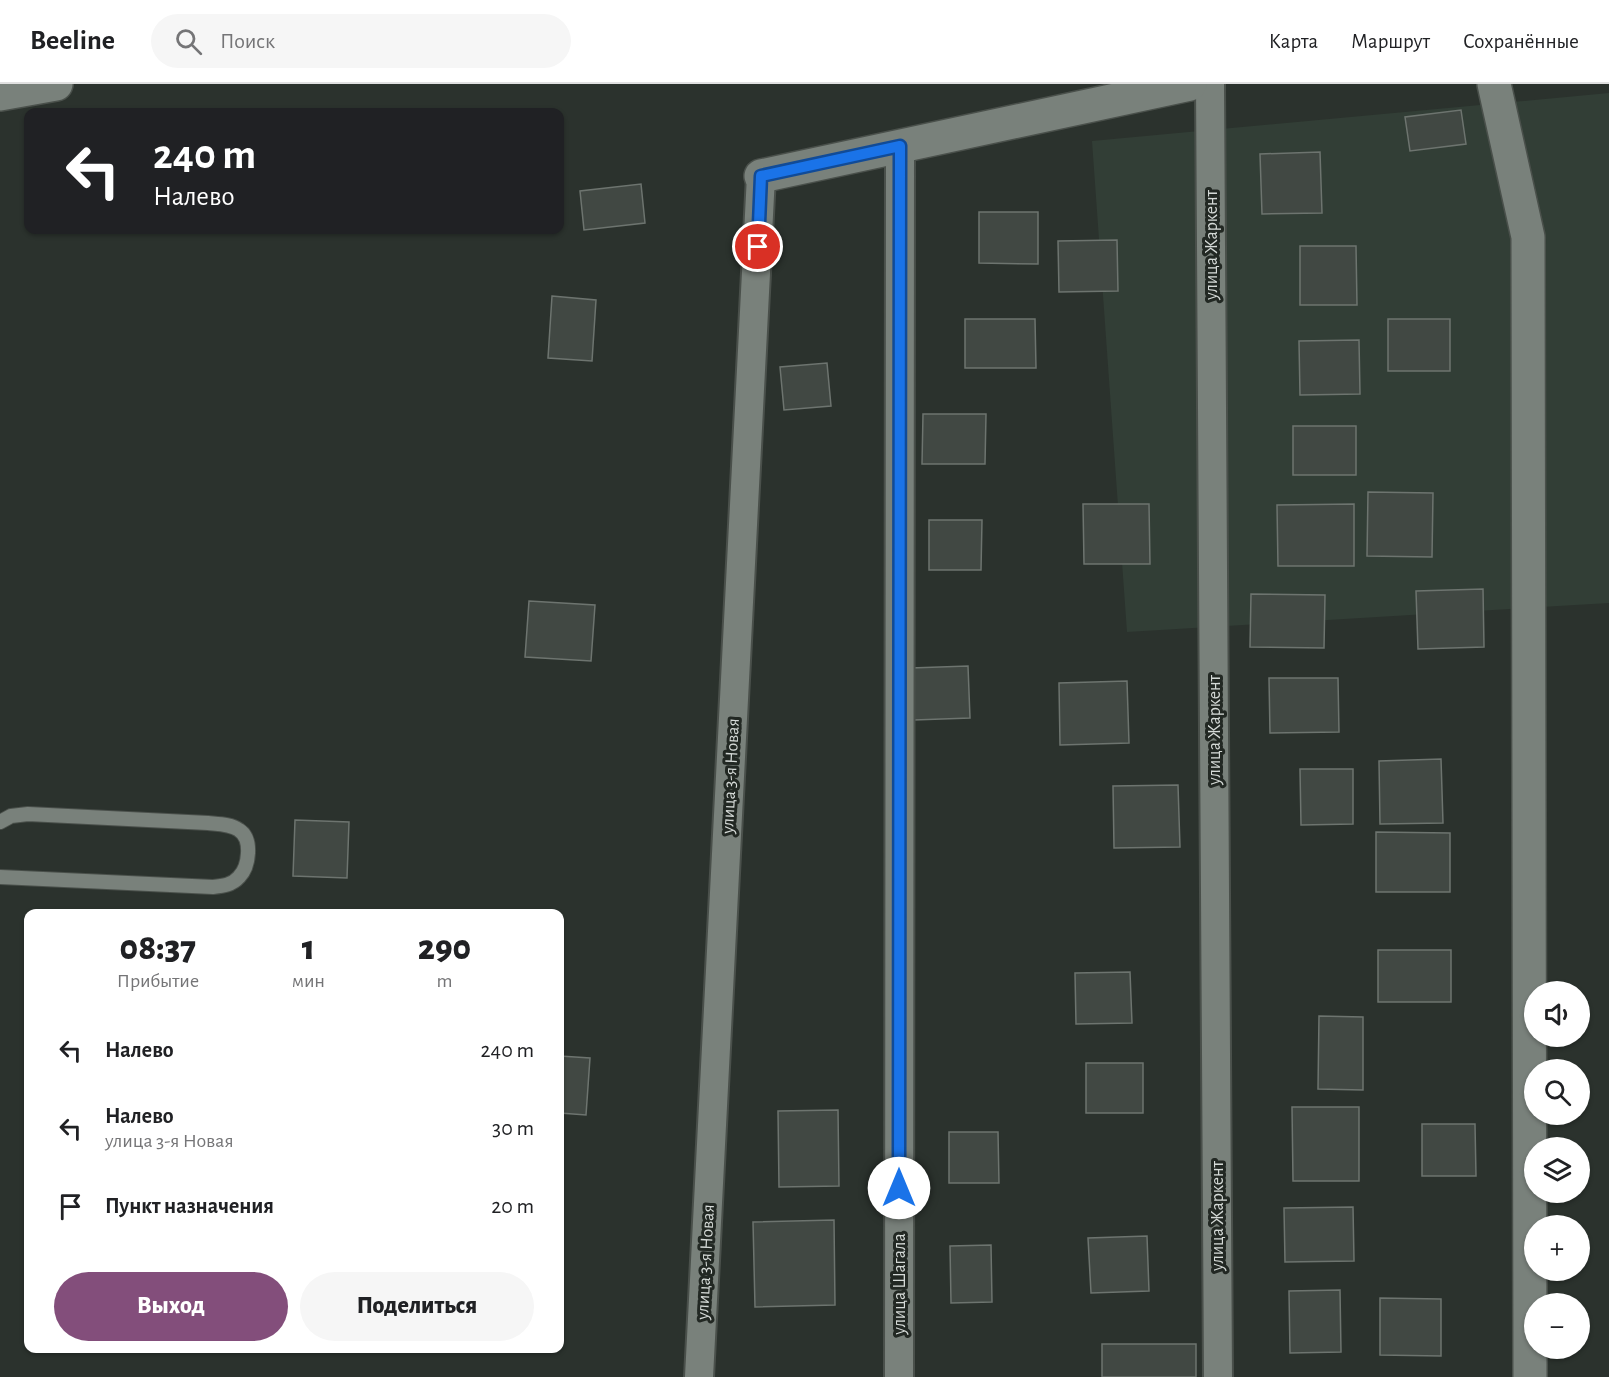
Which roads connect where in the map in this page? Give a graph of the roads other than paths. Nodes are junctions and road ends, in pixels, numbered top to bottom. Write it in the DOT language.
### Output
graph roads {
  1 [pos="56,84"];
  2 [pos="1190,84"];
  3 [pos="1210,84"];
  4 [pos="1494,84"];
  5 [pos="0,94"];
  6 [pos="900,146"];
  7 [pos="761,176"];
  8 [pos="0,822"];
  9 [pos="0,877"];
  10 [pos="699,1377"];
  11 [pos="899,1377"];
  12 [pos="1218,1377"];
  13 [pos="1530,1377"];
  1 -- 5 [label="street"];
  2 -- 6 [label="street"];
  3 -- 12 [label="street, улица Жаркент"];
  4 -- 13 [label="street"];
  6 -- 7 [label="street"];
  6 -- 11 [label="street, улица Шагала"];
  7 -- 10 [label="street, улица 3-я Новая"];
  8 -- 9 [label="lane"];
}
